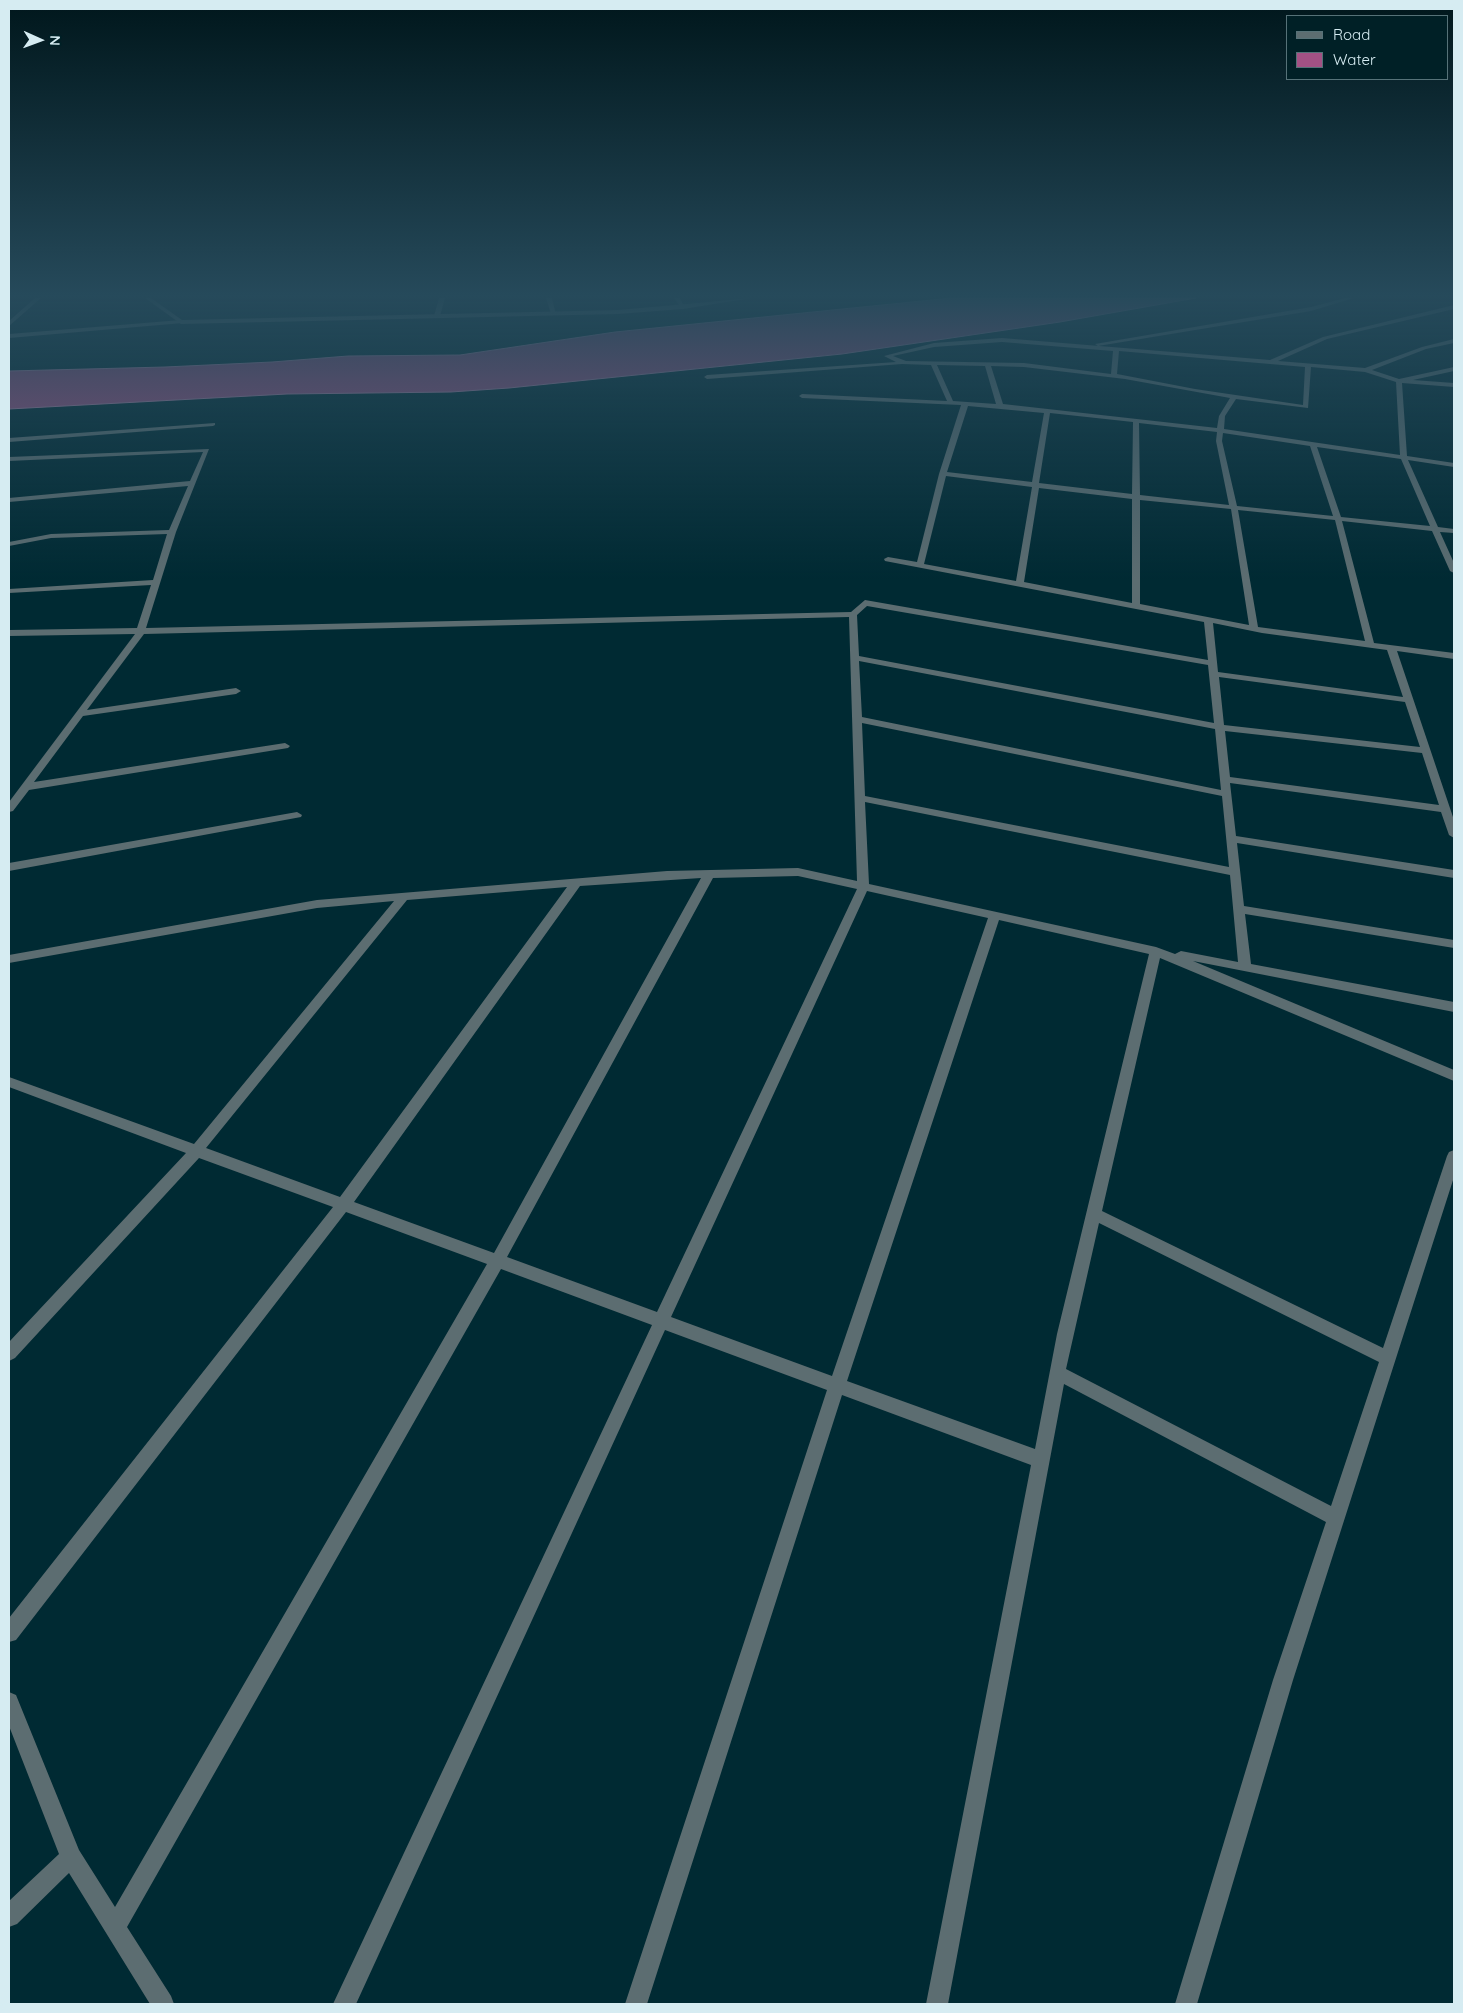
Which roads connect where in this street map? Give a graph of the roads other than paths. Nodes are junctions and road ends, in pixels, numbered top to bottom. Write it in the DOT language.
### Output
graph roads {
  1 [pos="946,392"];
  2 [pos="996,392"];
  3 [pos="1210,392"];
  4 [pos="1307,392"];
  5 [pos="1400,392"];
  6 [pos="802,396"];
  7 [pos="1234,396"];
  8 [pos="951,403"];
  9 [pos="965,404"];
  10 [pos="1000,406"];
  11 [pos="1047,411"];
  12 [pos="1136,421"];
  13 [pos="213,424"];
  14 [pos="1219,430"];
  15 [pos="9,440"];
  16 [pos="1313,444"];
  17 [pos="9,459"];
  18 [pos="1404,459"];
  19 [pos="1454,465"];
  20 [pos="943,474"];
  21 [pos="193,483"];
  22 [pos="1036,485"];
  23 [pos="1136,497"];
  24 [pos="9,500"];
  25 [pos="1234,508"];
  26 [pos="1338,519"];
  27 [pos="1437,529"];
  28 [pos="1454,531"];
  29 [pos="172,532"];
  30 [pos="9,544"];
  31 [pos="888,559"];
  32 [pos="920,565"];
  33 [pos="1454,571"];
  34 [pos="156,582"];
  35 [pos="1020,583"];
  36 [pos="9,591"];
  37 [pos="1136,605"];
  38 [pos="853,614"];
  39 [pos="1208,619"];
  40 [pos="1254,628"];
  41 [pos="140,631"];
  42 [pos="9,634"];
  43 [pos="1370,644"];
  44 [pos="1391,647"];
  45 [pos="1454,656"];
  46 [pos="855,658"];
  47 [pos="1213,668"];
  48 [pos="236,690"];
  49 [pos="1408,700"];
  50 [pos="78,714"];
  51 [pos="857,719"];
  52 [pos="1219,727"];
  53 [pos="285,746"];
  54 [pos="1426,751"];
  55 [pos="1224,779"];
  56 [pos="25,787"];
  57 [pos="1227,794"];
  58 [pos="860,798"];
  59 [pos="9,809"];
  60 [pos="1445,809"];
  61 [pos="297,815"];
  62 [pos="1454,835"];
  63 [pos="1231,839"];
  64 [pos="9,867"];
  65 [pos="1235,872"];
  66 [pos="708,874"];
  67 [pos="1454,874"];
  68 [pos="576,883"];
  69 [pos="864,886"];
  70 [pos="403,898"];
  71 [pos="1239,909"];
  72 [pos="995,915"];
  73 [pos="1454,944"];
  74 [pos="1156,951"];
  75 [pos="9,959"];
  76 [pos="1245,968"];
  77 [pos="1454,1007"];
  78 [pos="1454,1076"];
  79 [pos="9,1082"];
  80 [pos="196,1151"];
  81 [pos="1454,1156"];
  82 [pos="344,1205"];
  83 [pos="1094,1214"];
  84 [pos="497,1261"];
  85 [pos="660,1320"];
  86 [pos="9,1353"];
  87 [pos="1387,1358"];
  88 [pos="1058,1373"];
  89 [pos="837,1385"];
  90 [pos="1041,1460"];
  91 [pos="1336,1518"];
  92 [pos="9,1633"];
  93 [pos="9,1702"];
  94 [pos="70,1856"];
  95 [pos="9,1916"];
  96 [pos="114,1927"];
  97 [pos="163,2004"];
  98 [pos="344,2004"];
  99 [pos="636,2004"];
  100 [pos="937,2004"];
  101 [pos="1186,2004"];
  1 -- 8 [label="street"];
  2 -- 10 [label="street"];
  3 -- 7 [label="street"];
  4 -- 7 [label="street"];
  5 -- 18 [label="street"];
  6 -- 8 [label="street"];
  7 -- 14 [label="street"];
  8 -- 9 [label="street"];
  9 -- 10 [label="street"];
  9 -- 20 [label="street"];
  10 -- 11 [label="street"];
  11 -- 12 [label="street"];
  11 -- 22 [label="street"];
  12 -- 14 [label="street"];
  12 -- 23 [label="street"];
  13 -- 15 [label="street"];
  14 -- 16 [label="street"];
  14 -- 25 [label="street"];
  16 -- 18 [label="street"];
  16 -- 26 [label="street"];
  17 -- 21 [label="street"];
  18 -- 19 [label="street"];
  18 -- 27 [label="street"];
  20 -- 22 [label="street"];
  20 -- 32 [label="street"];
  21 -- 24 [label="street"];
  21 -- 29 [label="street"];
  22 -- 23 [label="street"];
  22 -- 35 [label="street"];
  23 -- 25 [label="street"];
  23 -- 37 [label="street"];
  25 -- 26 [label="street"];
  25 -- 40 [label="street"];
  26 -- 27 [label="street"];
  26 -- 43 [label="street"];
  27 -- 28 [label="street"];
  27 -- 33 [label="street"];
  29 -- 30 [label="street"];
  29 -- 34 [label="street"];
  31 -- 32 [label="street"];
  32 -- 35 [label="street"];
  34 -- 36 [label="street"];
  34 -- 41 [label="street"];
  35 -- 37 [label="street"];
  37 -- 39 [label="street"];
  38 -- 41 [label="street"];
  38 -- 46 [label="street"];
  38 -- 47 [label="street"];
  39 -- 40 [label="street"];
  39 -- 47 [label="street"];
  40 -- 43 [label="street"];
  41 -- 42 [label="street"];
  41 -- 50 [label="street"];
  43 -- 44 [label="street"];
  44 -- 45 [label="street"];
  44 -- 49 [label="street"];
  46 -- 51 [label="street"];
  46 -- 52 [label="street"];
  47 -- 49 [label="street"];
  47 -- 52 [label="street"];
  48 -- 50 [label="street"];
  49 -- 54 [label="street"];
  50 -- 56 [label="street"];
  51 -- 57 [label="street"];
  51 -- 58 [label="street"];
  52 -- 54 [label="street"];
  52 -- 55 [label="street"];
  53 -- 56 [label="street"];
  54 -- 60 [label="street"];
  55 -- 57 [label="street"];
  55 -- 60 [label="street"];
  56 -- 59 [label="street"];
  57 -- 63 [label="street"];
  58 -- 65 [label="street"];
  58 -- 69 [label="street"];
  60 -- 62 [label="street"];
  61 -- 64 [label="street"];
  63 -- 65 [label="street"];
  63 -- 67 [label="street"];
  65 -- 71 [label="street"];
  66 -- 68 [label="street"];
  66 -- 69 [label="street"];
  66 -- 84 [label="street"];
  68 -- 70 [label="street"];
  68 -- 82 [label="street"];
  69 -- 72 [label="street"];
  69 -- 85 [label="street"];
  70 -- 75 [label="street"];
  70 -- 80 [label="street"];
  71 -- 73 [label="street"];
  71 -- 76 [label="street"];
  72 -- 74 [label="street"];
  72 -- 89 [label="street"];
  74 -- 76 [label="street"];
  74 -- 78 [label="street"];
  74 -- 83 [label="street"];
  76 -- 77 [label="street"];
  79 -- 80 [label="street"];
  80 -- 82 [label="street"];
  80 -- 86 [label="street"];
  81 -- 87 [label="street"];
  82 -- 84 [label="street"];
  82 -- 92 [label="street"];
  83 -- 87 [label="street"];
  83 -- 88 [label="street"];
  84 -- 85 [label="street"];
  84 -- 96 [label="street"];
  85 -- 89 [label="street"];
  85 -- 98 [label="street"];
  87 -- 91 [label="street"];
  88 -- 90 [label="street"];
  88 -- 91 [label="street"];
  89 -- 90 [label="street"];
  89 -- 99 [label="street"];
  90 -- 100 [label="street"];
  91 -- 101 [label="street"];
  93 -- 94 [label="street"];
  94 -- 95 [label="street"];
  94 -- 96 [label="street"];
  96 -- 97 [label="street"];
}
